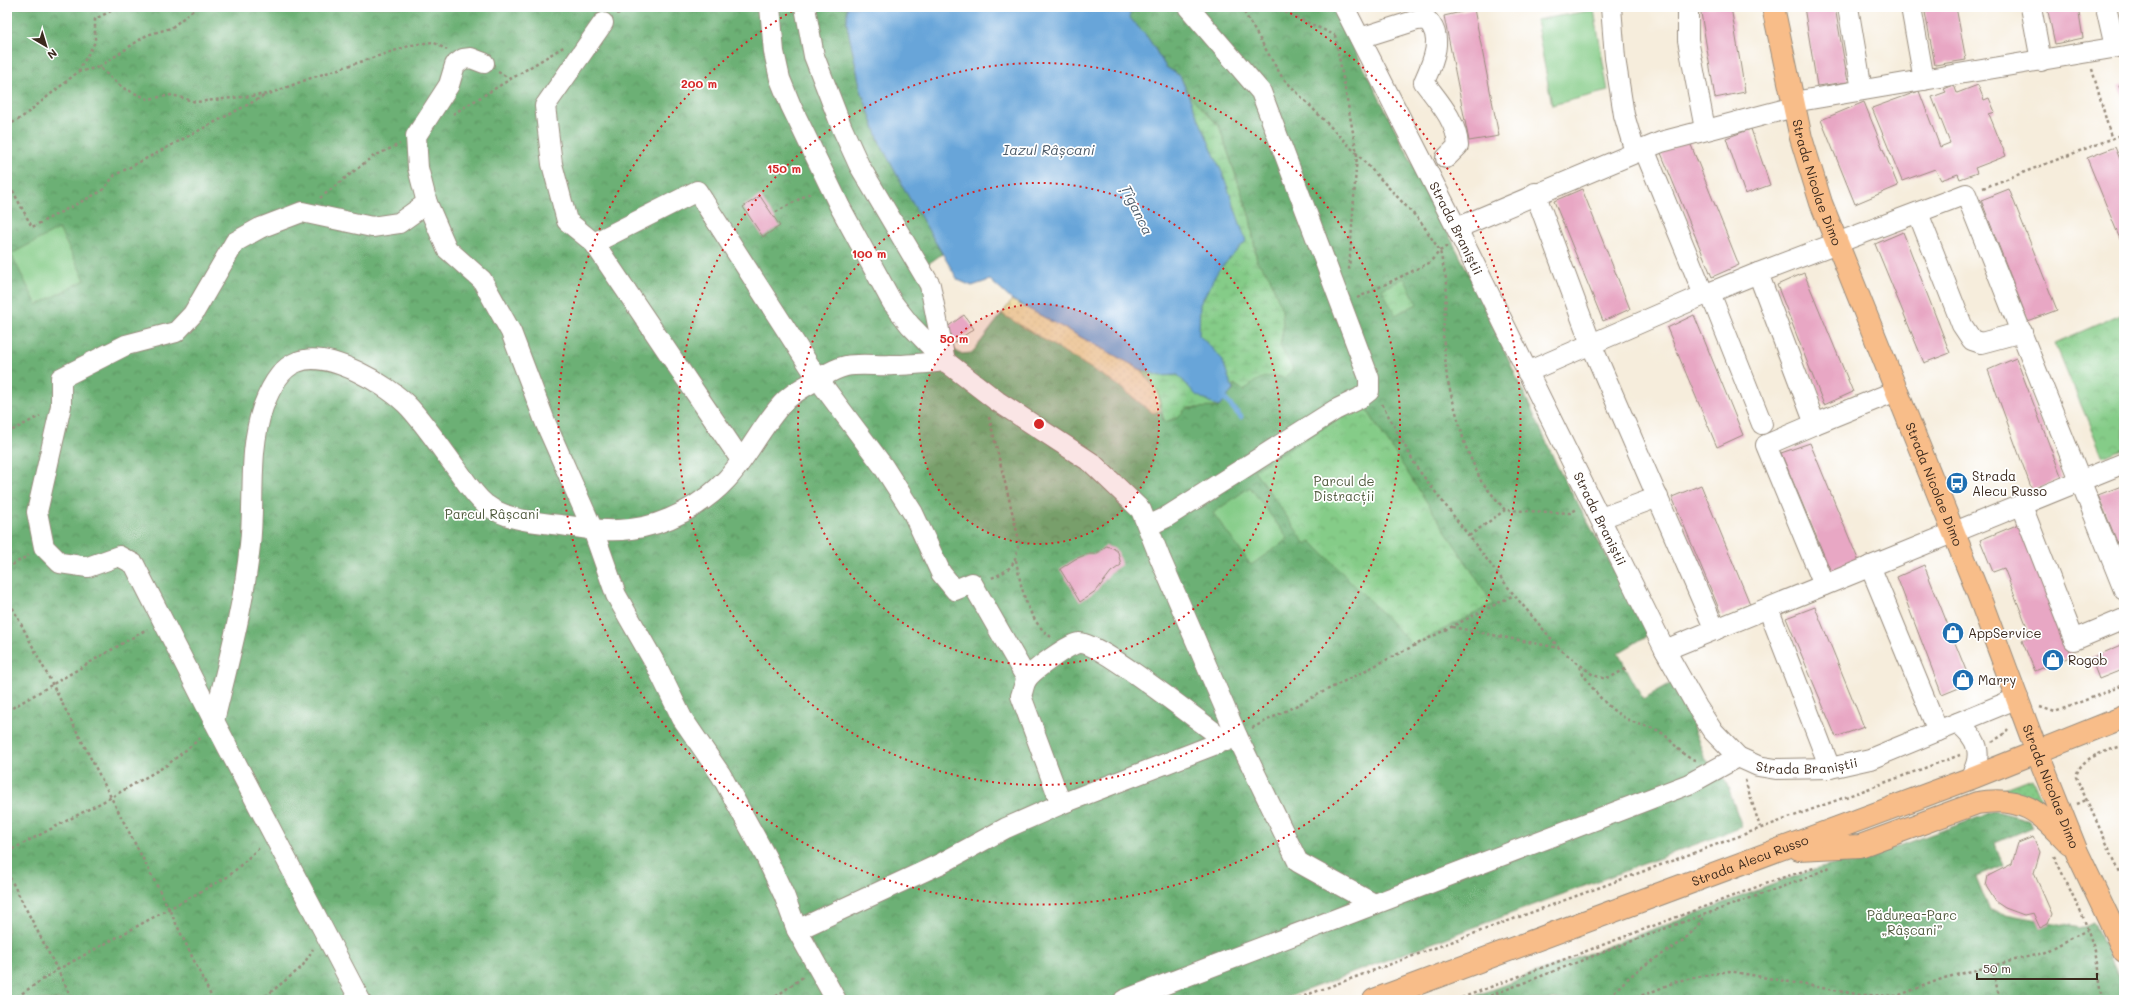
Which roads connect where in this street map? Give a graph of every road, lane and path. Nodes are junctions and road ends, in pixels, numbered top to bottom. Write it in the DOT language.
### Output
graph roads {
  1 [pos="119,7"];
  2 [pos="197,7"];
  3 [pos="628,7"];
  4 [pos="770,7"];
  5 [pos="805,7"];
  6 [pos="1188,7"];
  7 [pos="1241,7"];
  8 [pos="1274,7"];
  9 [pos="1344,7"];
  10 [pos="1611,7"];
  11 [pos="1688,7"];
  12 [pos="1773,7"];
  13 [pos="1848,7"];
  14 [pos="1911,7"];
  15 [pos="2031,7"];
  16 [pos="2106,7"];
  17 [pos="603,23"];
  18 [pos="1357,31"];
  19 [pos="1335,35"];
  20 [pos="570,43"];
  21 [pos="2120,46"];
  22 [pos="2088,53"];
  23 [pos="463,59"];
  24 [pos="2041,61"];
  25 [pos="484,64"];
  26 [pos="99,67"];
  27 [pos="78,72"];
  28 [pos="1924,80"];
  29 [pos="1862,90"];
  30 [pos="269,94"];
  31 [pos="1793,105"];
  32 [pos="450,116"];
  33 [pos="7,126"];
  34 [pos="1705,129"];
  35 [pos="2124,134"];
  36 [pos="416,136"];
  37 [pos="2111,138"];
  38 [pos="1639,151"];
  39 [pos="1357,154"];
  40 [pos="1446,158"];
  41 [pos="7,180"];
  42 [pos="812,192"];
  43 [pos="1535,193"];
  44 [pos="1966,194"];
  45 [pos="427,203"];
  46 [pos="302,212"];
  47 [pos="776,212"];
  48 [pos="1918,212"];
  49 [pos="1459,232"];
  50 [pos="594,243"];
  51 [pos="1836,243"];
  52 [pos="1440,251"];
  53 [pos="1758,273"];
  54 [pos="1348,276"];
  55 [pos="1707,294"];
  56 [pos="1345,315"];
  57 [pos="2022,332"];
  58 [pos="1590,344"];
  59 [pos="945,361"];
  60 [pos="1527,372"];
  61 [pos="818,379"];
  62 [pos="982,390"];
  63 [pos="1369,391"];
  64 [pos="1896,391"];
  65 [pos="61,406"];
  66 [pos="1762,424"];
  67 [pos="1814,424"];
  68 [pos="7,433"];
  69 [pos="741,460"];
  70 [pos="2124,463"];
  71 [pos="2082,482"];
  72 [pos="1658,497"];
  73 [pos="2022,506"];
  74 [pos="1505,510"];
  75 [pos="1570,513"];
  76 [pos="1601,518"];
  77 [pos="1148,526"];
  78 [pos="593,530"];
  79 [pos="1953,532"];
  80 [pos="1469,536"];
  81 [pos="44,547"];
  82 [pos="1016,560"];
  83 [pos="1870,566"];
  84 [pos="7,568"];
  85 [pos="972,583"];
  86 [pos="1824,585"];
  87 [pos="2124,590"];
  88 [pos="1514,595"];
  89 [pos="7,597"];
  90 [pos="1768,608"];
  91 [pos="2124,619"];
  92 [pos="163,620"];
  93 [pos="1452,627"];
  94 [pos="1715,630"];
  95 [pos="1066,647"];
  96 [pos="1560,649"];
  97 [pos="1665,650"];
  98 [pos="1578,665"];
  99 [pos="1627,668"];
  100 [pos="1027,679"];
  101 [pos="51,685"];
  102 [pos="2124,685"];
  103 [pos="2019,703"];
  104 [pos="7,711"];
  105 [pos="2124,717"];
  106 [pos="214,721"];
  107 [pos="1958,723"];
  108 [pos="1938,730"];
  109 [pos="1232,738"];
  110 [pos="2124,745"];
  111 [pos="1978,748"];
  112 [pos="2037,752"];
  113 [pos="1738,756"];
  114 [pos="1718,768"];
  115 [pos="1830,768"];
  116 [pos="1969,779"];
  117 [pos="110,798"];
  118 [pos="1061,804"];
  119 [pos="1760,828"];
  120 [pos="274,835"];
  121 [pos="1777,850"];
  122 [pos="2052,851"];
  123 [pos="7,852"];
  124 [pos="2077,852"];
  125 [pos="7,872"];
  126 [pos="2124,881"];
  127 [pos="1374,904"];
  128 [pos="169,909"];
  129 [pos="1705,914"];
  130 [pos="797,930"];
  131 [pos="2088,930"];
  132 [pos="324,931"];
  133 [pos="2124,951"];
  134 [pos="818,967"];
  135 [pos="1992,967"];
  136 [pos="57,970"];
  137 [pos="12,1000"];
  138 [pos="73,1000"];
  139 [pos="213,1000"];
  140 [pos="261,1000"];
  141 [pos="360,1000"];
  142 [pos="771,1000"];
  143 [pos="836,1000"];
  144 [pos="1124,1000"];
  145 [pos="1294,1000"];
  146 [pos="1374,1000"];
  147 [pos="1456,1000"];
  148 [pos="1479,1000"];
  149 [pos="1605,1000"];
  150 [pos="1618,1000"];
  151 [pos="2000,1000"];
  152 [pos="2103,1000"];
  1 -- 27 [label="path"];
  2 -- 26 [label="path"];
  3 -- 17 [label="path"];
  4 -- 59 [label="street"];
  5 -- 59 [label="street"];
  6 -- 56 [label="street"];
  7 -- 39 [label="path"];
  8 -- 19 [label="path"];
  9 -- 18 [label="street, Strada Braniștii"];
  10 -- 38 [label="street"];
  11 -- 34 [label="street"];
  12 -- 31 [label="main road, Strada Nicolae Dimo"];
  13 -- 29 [label="street"];
  14 -- 28 [label="street"];
  15 -- 24 [label="street"];
  16 -- 21 [label="street"];
  17 -- 50 [label="street"];
  18 -- 19 [label="path"];
  18 -- 40 [label="street"];
  18 -- 49 [label="street, Strada Braniștii"];
  19 -- 39 [label="path"];
  20 -- 32 [label="path"];
  21 -- 22 [label="street"];
  22 -- 24 [label="street"];
  22 -- 37 [label="path"];
  23 -- 25 [label="street"];
  23 -- 30 [label="path"];
  23 -- 36 [label="street"];
  24 -- 28 [label="street"];
  26 -- 27 [label="path"];
  26 -- 30 [label="path"];
  27 -- 33 [label="path"];
  28 -- 29 [label="street"];
  29 -- 31 [label="street"];
  30 -- 41 [label="path"];
  31 -- 34 [label="street"];
  31 -- 51 [label="main road, Strada Nicolae Dimo"];
  34 -- 38 [label="street"];
  35 -- 37 [label="path"];
  36 -- 45 [label="street"];
  36 -- 46 [label="path"];
  37 -- 44 [label="path"];
  38 -- 43 [label="street"];
  38 -- 55 [label="street"];
  39 -- 52 [label="path"];
  39 -- 54 [label="path"];
  42 -- 47 [label="path"];
  43 -- 49 [label="street"];
  43 -- 58 [label="street"];
  44 -- 48 [label="street"];
  44 -- 57 [label="street"];
  45 -- 46 [label="street"];
  45 -- 78 [label="street"];
  46 -- 65 [label="street"];
  48 -- 51 [label="street"];
  48 -- 57 [label="street"];
  49 -- 52 [label="path"];
  49 -- 60 [label="street, Strada Braniștii"];
  50 -- 61 [label="street"];
  50 -- 69 [label="street"];
  51 -- 53 [label="street"];
  51 -- 64 [label="main road, Strada Nicolae Dimo"];
  52 -- 56 [label="path"];
  52 -- 74 [label="path"];
  53 -- 55 [label="street"];
  53 -- 67 [label="street"];
  55 -- 58 [label="street"];
  55 -- 66 [label="street"];
  56 -- 63 [label="street"];
  57 -- 71 [label="street"];
  58 -- 60 [label="street"];
  58 -- 72 [label="street"];
  59 -- 61 [label="street"];
  59 -- 62 [label="street"];
  60 -- 76 [label="street, Strada Braniștii"];
  61 -- 69 [label="street"];
  61 -- 85 [label="street"];
  62 -- 77 [label="street"];
  62 -- 82 [label="path"];
  63 -- 77 [label="street"];
  63 -- 80 [label="path"];
  64 -- 67 [label="street"];
  64 -- 79 [label="main road, Strada Nicolae Dimo"];
  65 -- 68 [label="path"];
  65 -- 81 [label="street"];
  67 -- 86 [label="street"];
  69 -- 78 [label="street"];
  70 -- 71 [label="street"];
  71 -- 73 [label="street"];
  71 -- 87 [label="street"];
  72 -- 76 [label="street"];
  72 -- 94 [label="street"];
  73 -- 79 [label="street"];
  73 -- 91 [label="street"];
  74 -- 75 [label="path"];
  74 -- 80 [label="path"];
  76 -- 97 [label="street, Strada Braniștii"];
  77 -- 109 [label="street"];
  78 -- 106 [label="street"];
  78 -- 130 [label="street"];
  79 -- 83 [label="street"];
  79 -- 103 [label="main road, Strada Nicolae Dimo"];
  80 -- 88 [label="path"];
  81 -- 84 [label="path"];
  81 -- 92 [label="street"];
  82 -- 85 [label="path"];
  82 -- 95 [label="path"];
  83 -- 86 [label="street"];
  83 -- 108 [label="street"];
  85 -- 100 [label="street"];
  86 -- 90 [label="street"];
  88 -- 93 [label="path"];
  88 -- 96 [label="path"];
  89 -- 101 [label="path"];
  90 -- 94 [label="street"];
  90 -- 115 [label="street"];
  92 -- 101 [label="path"];
  92 -- 106 [label="street"];
  93 -- 96 [label="path"];
  93 -- 109 [label="path"];
  94 -- 97 [label="street"];
  95 -- 100 [label="street"];
  95 -- 109 [label="street"];
  96 -- 98 [label="path"];
  97 -- 113 [label="street, Strada Braniștii"];
  98 -- 99 [label="path"];
  98 -- 114 [label="path"];
  100 -- 118 [label="street"];
  101 -- 104 [label="path"];
  101 -- 117 [label="path"];
  102 -- 103 [label="path"];
  103 -- 107 [label="street, Strada Braniștii"];
  103 -- 111 [label="path"];
  103 -- 112 [label="main road, Strada Nicolae Dimo"];
  105 -- 112 [label="main road, Strada Alecu Russo"];
  106 -- 117 [label="path"];
  106 -- 120 [label="street"];
  107 -- 108 [label="street, Strada Braniștii"];
  107 -- 111 [label="street"];
  108 -- 115 [label="street, Strada Braniștii"];
  109 -- 118 [label="street"];
  109 -- 127 [label="street"];
  110 -- 126 [label="path"];
  111 -- 116 [label="street"];
  111 -- 119 [label="path"];
  112 -- 116 [label="main road, Strada Alecu Russo"];
  112 -- 124 [label="main road, Strada Nicolae Dimo"];
  113 -- 114 [label="street"];
  113 -- 115 [label="street, Strada Braniștii"];
  113 -- 119 [label="path"];
  114 -- 127 [label="street"];
  116 -- 121 [label="main road, Strada Alecu Russo"];
  117 -- 123 [label="path"];
  117 -- 128 [label="path"];
  118 -- 130 [label="street"];
  119 -- 145 [label="path"];
  120 -- 128 [label="path"];
  120 -- 132 [label="street"];
  121 -- 124 [label="main road"];
  121 -- 146 [label="main road, Strada Alecu Russo"];
  122 -- 131 [label="path"];
  124 -- 133 [label="main road, Strada Nicolae Dimo"];
  125 -- 136 [label="path"];
  127 -- 144 [label="street"];
  128 -- 136 [label="path"];
  128 -- 139 [label="path"];
  129 -- 147 [label="path"];
  129 -- 148 [label="path"];
  129 -- 149 [label="path"];
  130 -- 134 [label="street"];
  131 -- 135 [label="path"];
  131 -- 152 [label="path"];
  132 -- 140 [label="path"];
  132 -- 141 [label="street"];
  134 -- 142 [label="path"];
  134 -- 143 [label="street"];
  135 -- 150 [label="path"];
  135 -- 151 [label="path"];
  136 -- 137 [label="path"];
  136 -- 138 [label="path"];
}
